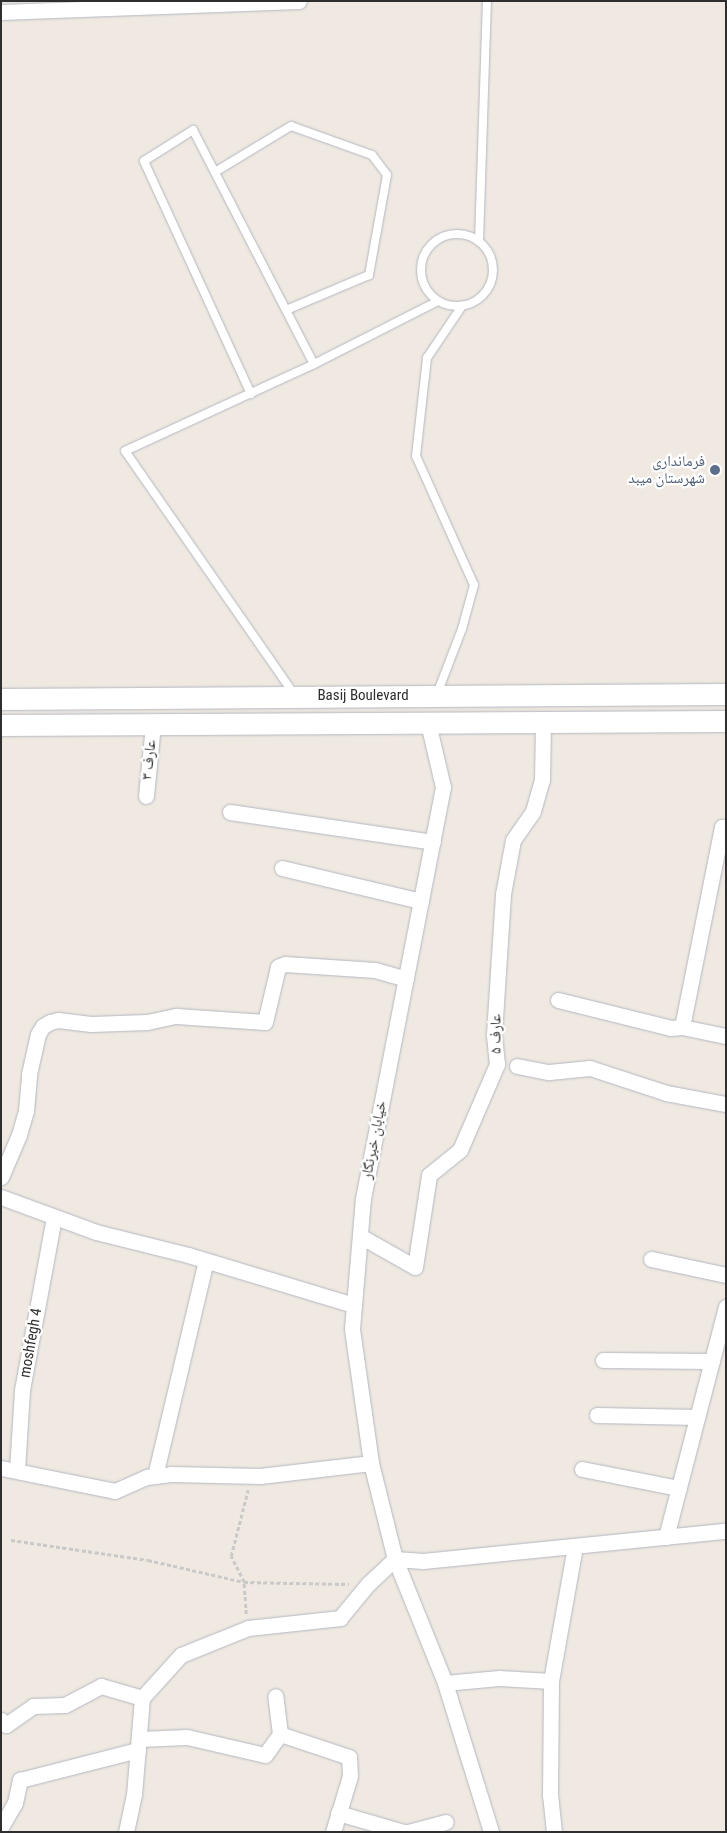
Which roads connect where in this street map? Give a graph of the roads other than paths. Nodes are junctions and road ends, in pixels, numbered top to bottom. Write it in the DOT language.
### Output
graph roads {
  1 [pos="299,1"];
  2 [pos="488,1"];
  3 [pos="1,12"];
  4 [pos="215,172"];
  5 [pos="479,241"];
  6 [pos="438,301"];
  7 [pos="462,306"];
  8 [pos="286,310"];
  9 [pos="314,364"];
  10 [pos="250,394"];
  11 [pos="726,694"];
  12 [pos="294,696"];
  13 [pos="436,696"];
  14 [pos="1,698"];
  15 [pos="85,698"];
  16 [pos="726,721"];
  17 [pos="543,722"];
  18 [pos="428,723"];
  19 [pos="153,724"];
  20 [pos="1,725"];
  21 [pos="85,725"];
  22 [pos="146,796"];
  23 [pos="230,812"];
  24 [pos="726,827"];
  25 [pos="432,842"];
  26 [pos="282,868"];
  27 [pos="421,901"];
  28 [pos="406,979"];
  29 [pos="558,1000"];
  30 [pos="682,1027"];
  31 [pos="726,1036"];
  32 [pos="517,1066"];
  33 [pos="726,1104"];
  34 [pos="1,1177"];
  35 [pos="1,1197"];
  36 [pos="54,1217"];
  37 [pos="360,1236"];
  38 [pos="650,1259"];
  39 [pos="206,1261"];
  40 [pos="726,1274"];
  41 [pos="354,1305"];
  42 [pos="726,1307"];
  43 [pos="603,1360"];
  44 [pos="712,1361"];
  45 [pos="597,1415"];
  46 [pos="697,1417"];
  47 [pos="371,1463"];
  48 [pos="1,1468"];
  49 [pos="582,1469"];
  50 [pos="17,1470"];
  51 [pos="155,1476"];
  52 [pos="679,1488"];
  53 [pos="726,1531"];
  54 [pos="666,1537"];
  55 [pos="575,1546"];
  56 [pos="395,1559"];
  57 [pos="551,1681"];
  58 [pos="446,1683"];
  59 [pos="275,1696"];
  60 [pos="142,1698"];
  61 [pos="1,1720"];
  62 [pos="280,1734"];
  63 [pos="138,1745"];
  64 [pos="338,1813"];
  65 [pos="446,1822"];
  66 [pos="1,1827"];
  67 [pos="126,1832"];
  68 [pos="333,1832"];
  69 [pos="406,1832"];
  70 [pos="491,1832"];
  71 [pos="554,1832"];
  1 -- 3 [label="street"];
  2 -- 5 [label="lane"];
  4 -- 8 [label="lane"];
  4 -- 8 [label="lane"];
  4 -- 10 [label="lane"];
  5 -- 6 [label="lane"];
  5 -- 7 [label="lane"];
  6 -- 7 [label="lane"];
  6 -- 9 [label="lane"];
  7 -- 13 [label="lane"];
  8 -- 9 [label="lane"];
  9 -- 10 [label="lane"];
  10 -- 12 [label="lane"];
  11 -- 13 [label="main road, Basij Boulevard"];
  12 -- 13 [label="main road, Basij Boulevard"];
  12 -- 15 [label="main road, Basij Boulevard"];
  14 -- 15 [label="main road, Basij Boulevard"];
  15 -- 21 [label="main road"];
  16 -- 17 [label="main road, Basij Boulevard"];
  17 -- 18 [label="main road, Basij Boulevard"];
  17 -- 37 [label="street, عارف ۵"];
  18 -- 19 [label="main road, Basij Boulevard"];
  18 -- 25 [label="street, خیابان خبرنگار"];
  19 -- 21 [label="main road, Basij Boulevard"];
  19 -- 22 [label="street, عارف ۳"];
  20 -- 21 [label="main road, Basij Boulevard"];
  23 -- 25 [label="street"];
  24 -- 30 [label="street"];
  25 -- 27 [label="street, خیابان خبرنگار"];
  26 -- 27 [label="street"];
  27 -- 28 [label="street, خیابان خبرنگار"];
  28 -- 34 [label="street"];
  28 -- 37 [label="street, خیابان خبرنگار"];
  29 -- 30 [label="street"];
  30 -- 31 [label="street"];
  32 -- 33 [label="street"];
  35 -- 36 [label="street"];
  36 -- 39 [label="street"];
  36 -- 50 [label="street, moshfegh 4"];
  37 -- 41 [label="street, خیابان خبرنگار"];
  38 -- 40 [label="street"];
  39 -- 41 [label="street"];
  39 -- 51 [label="street"];
  41 -- 47 [label="street, خیابان خبرنگار"];
  42 -- 44 [label="street"];
  43 -- 44 [label="street"];
  44 -- 46 [label="street"];
  45 -- 46 [label="street"];
  46 -- 52 [label="street"];
  47 -- 51 [label="street"];
  47 -- 56 [label="street, خیابان خبرنگار"];
  48 -- 50 [label="street"];
  49 -- 52 [label="street"];
  50 -- 51 [label="street"];
  52 -- 54 [label="street"];
  53 -- 54 [label="street"];
  54 -- 55 [label="street"];
  55 -- 56 [label="street"];
  55 -- 57 [label="street"];
  56 -- 58 [label="street, خیابان خبرنگار"];
  56 -- 60 [label="street"];
  57 -- 58 [label="street"];
  57 -- 71 [label="street"];
  58 -- 70 [label="street, خیابان خبرنگار"];
  59 -- 62 [label="street"];
  60 -- 61 [label="street"];
  60 -- 63 [label="street"];
  62 -- 63 [label="street"];
  62 -- 64 [label="street"];
  63 -- 66 [label="street"];
  63 -- 67 [label="street"];
  64 -- 68 [label="street"];
  64 -- 69 [label="street"];
  65 -- 69 [label="street"];
}
